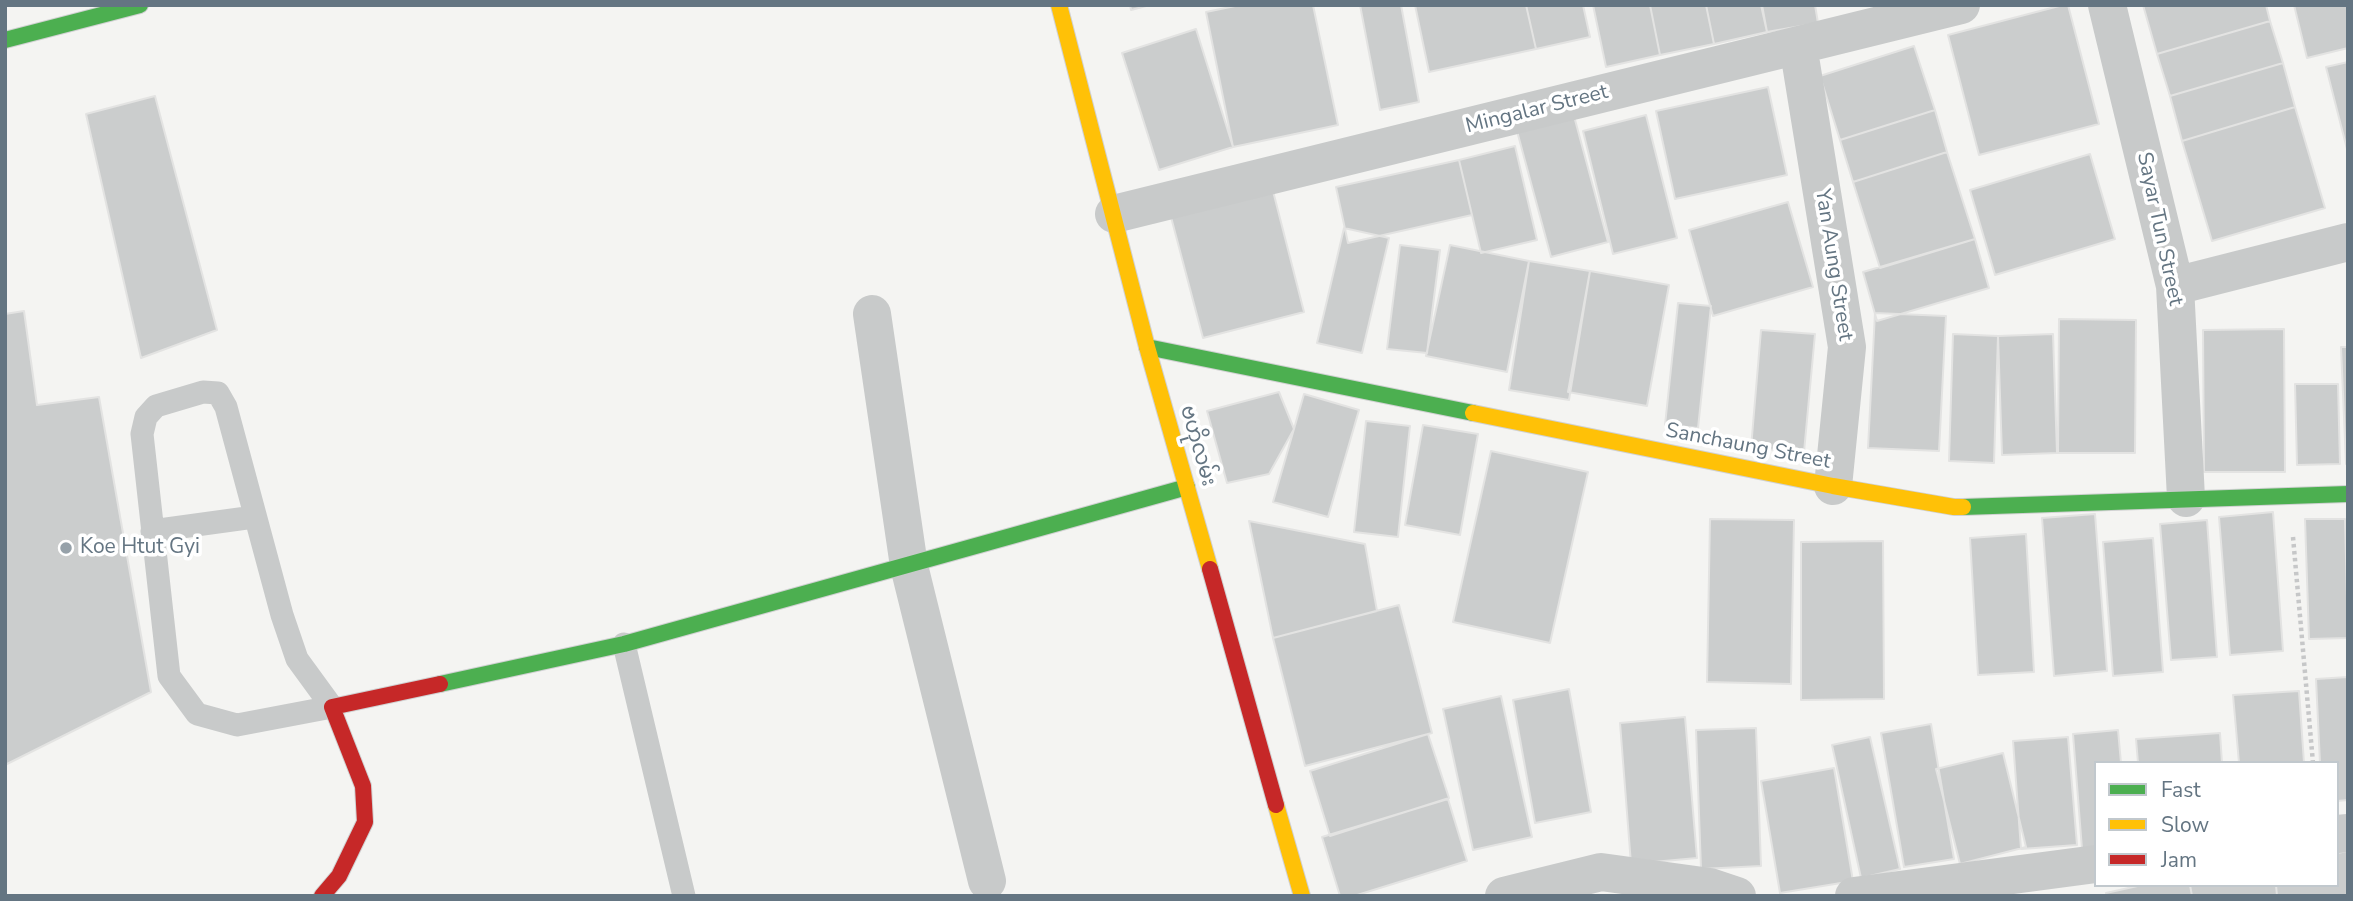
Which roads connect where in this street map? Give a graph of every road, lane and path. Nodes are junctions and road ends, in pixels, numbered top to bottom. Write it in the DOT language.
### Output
graph roads {
  1 [pos="140,5"];
  2 [pos="1059,5"];
  3 [pos="1961,5"];
  4 [pos="2107,5"];
  5 [pos="5,40"];
  6 [pos="1798,46"];
  7 [pos="1114,214"];
  8 [pos="2348,242"];
  9 [pos="2175,286"];
  10 [pos="872,314"];
  11 [pos="1147,347"];
  12 [pos="1833,486"];
  13 [pos="1187,487"];
  14 [pos="2348,494"];
  15 [pos="2290,496"];
  16 [pos="2186,498"];
  17 [pos="254,517"];
  18 [pos="152,531"];
  19 [pos="909,566"];
  20 [pos="624,645"];
  21 [pos="332,708"];
  22 [pos="2313,761"];
  23 [pos="2094,864"];
  24 [pos="987,881"];
  25 [pos="322,896"];
  26 [pos="684,896"];
  27 [pos="1302,896"];
  28 [pos="1504,896"];
  29 [pos="1737,896"];
  30 [pos="1854,896"];
  1 -- 5 [label="street"];
  2 -- 7 [label="street, ဗဟိုလမ်း"];
  3 -- 6 [label="street, Mingalar Street"];
  4 -- 9 [label="street, Sayar Tun Street"];
  6 -- 7 [label="street, Mingalar Street"];
  6 -- 12 [label="street, Yan Aung Street"];
  7 -- 11 [label="street, ဗဟိုလမ်း"];
  8 -- 9 [label="street"];
  9 -- 16 [label="street, Sayar Tun Street"];
  10 -- 19 [label="street"];
  11 -- 12 [label="street, Sanchaung Street"];
  11 -- 13 [label="street, ဗဟိုလမ်း"];
  12 -- 16 [label="street, Sanchaung Street"];
  13 -- 19 [label="street"];
  13 -- 27 [label="street, ဗဟိုလမ်း"];
  14 -- 15 [label="street, Sanchaung Street"];
  15 -- 16 [label="street, Sanchaung Street"];
  15 -- 22 [label="path"];
  17 -- 18 [label="lane"];
  17 -- 18 [label="lane"];
  17 -- 21 [label="lane"];
  18 -- 21 [label="lane"];
  19 -- 20 [label="street"];
  19 -- 24 [label="street"];
  20 -- 21 [label="street"];
  20 -- 26 [label="lane"];
  21 -- 25 [label="street"];
  23 -- 30 [label="street"];
  28 -- 29 [label="street"];
}
